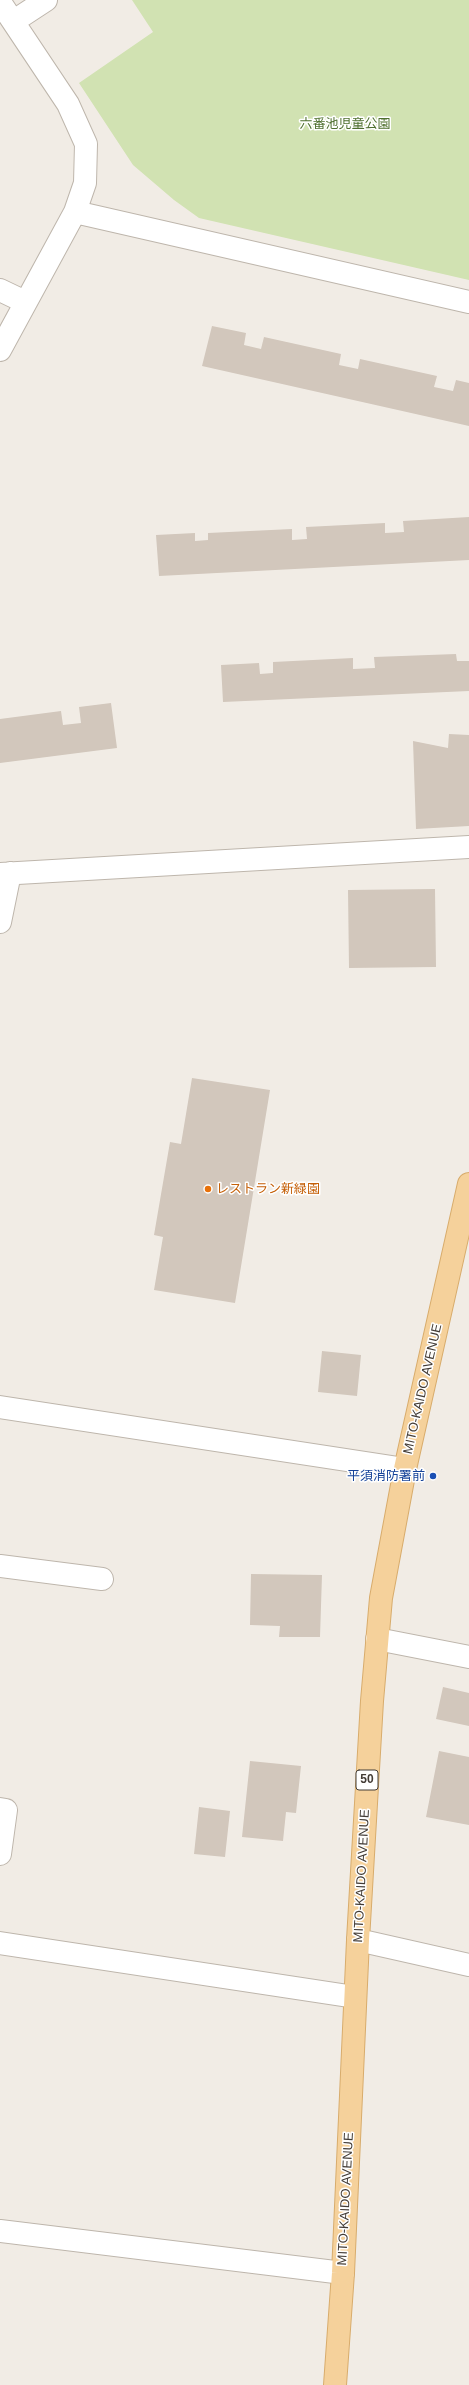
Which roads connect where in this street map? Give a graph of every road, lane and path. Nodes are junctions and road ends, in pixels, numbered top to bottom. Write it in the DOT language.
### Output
graph roads {
  1 [pos="46,0"];
  2 [pos="0,2"];
  3 [pos="14,21"];
  4 [pos="75,212"];
  5 [pos="0,290"];
  6 [pos="25,302"];
  7 [pos="469,302"];
  8 [pos="0,350"];
  9 [pos="469,847"];
  10 [pos="5,873"];
  11 [pos="0,922"];
  12 [pos="469,1184"];
  13 [pos="0,1407"];
  14 [pos="405,1469"];
  15 [pos="0,1566"];
  16 [pos="102,1578"];
  17 [pos="377,1639"];
  18 [pos="469,1657"];
  19 [pos="0,1809"];
  20 [pos="0,1854"];
  21 [pos="358,1940"];
  22 [pos="0,1943"];
  23 [pos="469,1965"];
  24 [pos="355,1997"];
  25 [pos="0,2231"];
  26 [pos="343,2273"];
  27 [pos="335,2385"];
  1 -- 3 [label="street"];
  2 -- 3 [label="street"];
  3 -- 4 [label="street"];
  4 -- 6 [label="street"];
  4 -- 7 [label="street"];
  5 -- 6 [label="street"];
  6 -- 8 [label="street"];
  9 -- 10 [label="street"];
  10 -- 11 [label="street"];
  12 -- 14 [label="main road, MITO-KAIDO AVENUE / 50"];
  13 -- 14 [label="street"];
  14 -- 17 [label="main road, MITO-KAIDO AVENUE / 50"];
  15 -- 16 [label="street"];
  17 -- 18 [label="street"];
  17 -- 21 [label="main road, MITO-KAIDO AVENUE / 50"];
  19 -- 20 [label="street"];
  21 -- 23 [label="street"];
  21 -- 24 [label="main road, MITO-KAIDO AVENUE / 50"];
  22 -- 24 [label="street"];
  24 -- 26 [label="main road, MITO-KAIDO AVENUE / 50"];
  25 -- 26 [label="street"];
  26 -- 27 [label="main road, MITO-KAIDO AVENUE / 50"];
}
